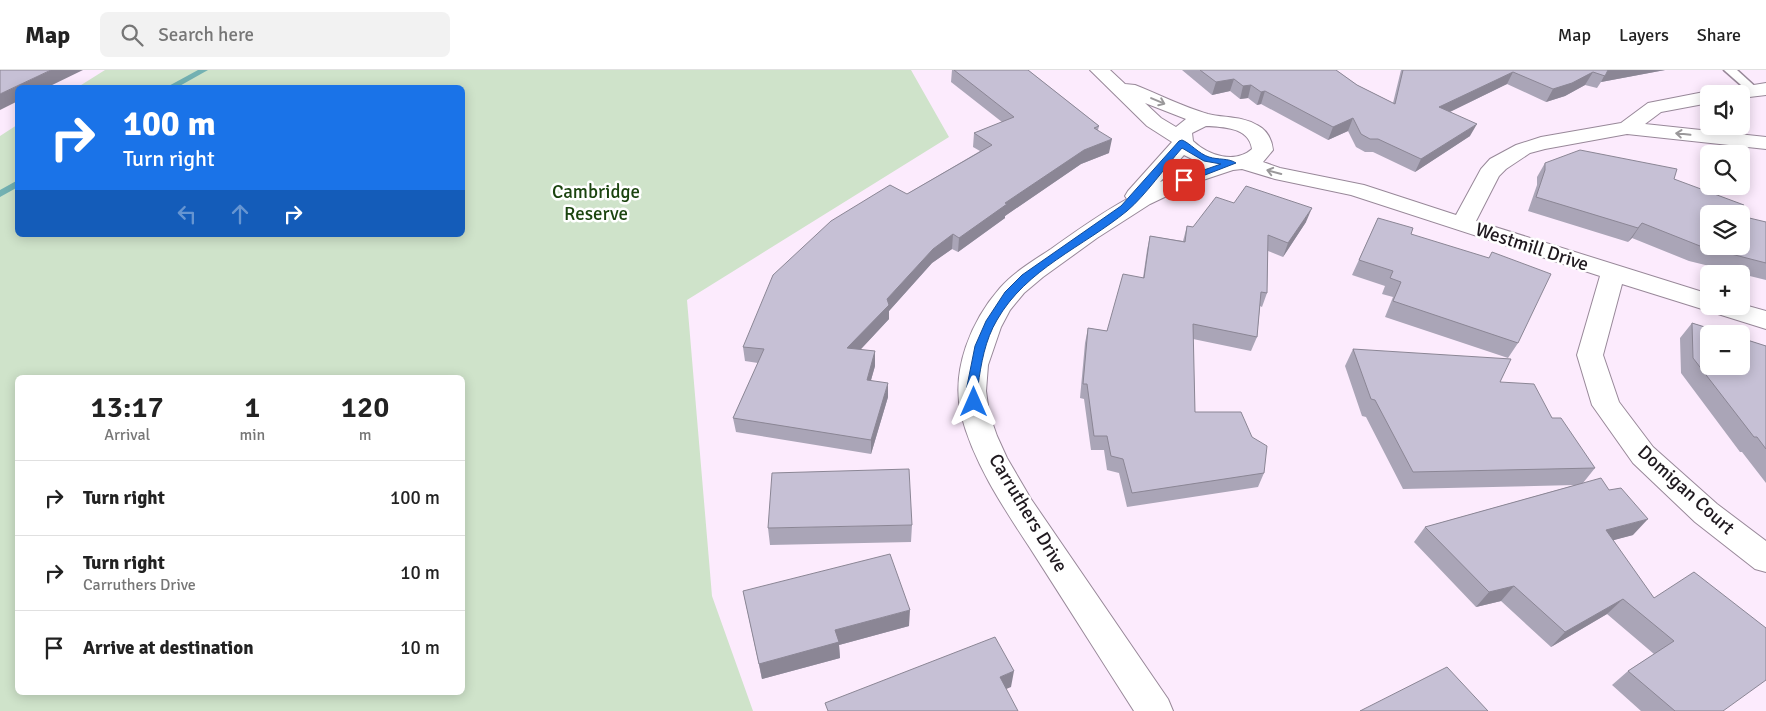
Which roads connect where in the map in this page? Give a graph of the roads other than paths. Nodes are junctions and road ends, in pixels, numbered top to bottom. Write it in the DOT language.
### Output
graph roads {
  1 [pos="1730,70"];
  2 [pos="1106,76"];
  3 [pos="1760,90"];
  4 [pos="1700,99"];
  5 [pos="1206,120"];
  6 [pos="1627,128"];
  7 [pos="1182,141"];
  8 [pos="1766,143"];
  9 [pos="1263,144"];
  10 [pos="1238,163"];
  11 [pos="1356,190"];
  12 [pos="1124,208"];
  13 [pos="1462,225"];
  14 [pos="1613,272"];
  15 [pos="1700,300"];
  16 [pos="1750,315"];
  17 [pos="1766,320"];
  18 [pos="1766,559"];
  19 [pos="1155,711"];
  1 -- 3 [label="lane"];
  2 -- 5 [label="street, one-way"];
  2 -- 7 [label="street"];
  4 -- 6 [label="street"];
  5 -- 7 [label="street, Carruthers Drive"];
  5 -- 9 [label="street, Westmill Drive"];
  8 -- 6 [label="street, one-way"];
  6 -- 13 [label="street"];
  7 -- 10 [label="street, Westmill Drive"];
  7 -- 12 [label="street, Carruthers Drive"];
  9 -- 10 [label="street, Carruthers Drive"];
  9 -- 11 [label="street, Westmill Drive"];
  11 -- 10 [label="street, Westmill Drive, one-way"];
  10 -- 12 [label="street, Carruthers Drive"];
  11 -- 13 [label="street, Westmill Drive"];
  12 -- 19 [label="street, Carruthers Drive"];
  13 -- 14 [label="street, Westmill Drive"];
  14 -- 15 [label="street, Westmill Drive"];
  14 -- 18 [label="street, Domigan Court"];
  16 -- 17 [label="street"];
}
